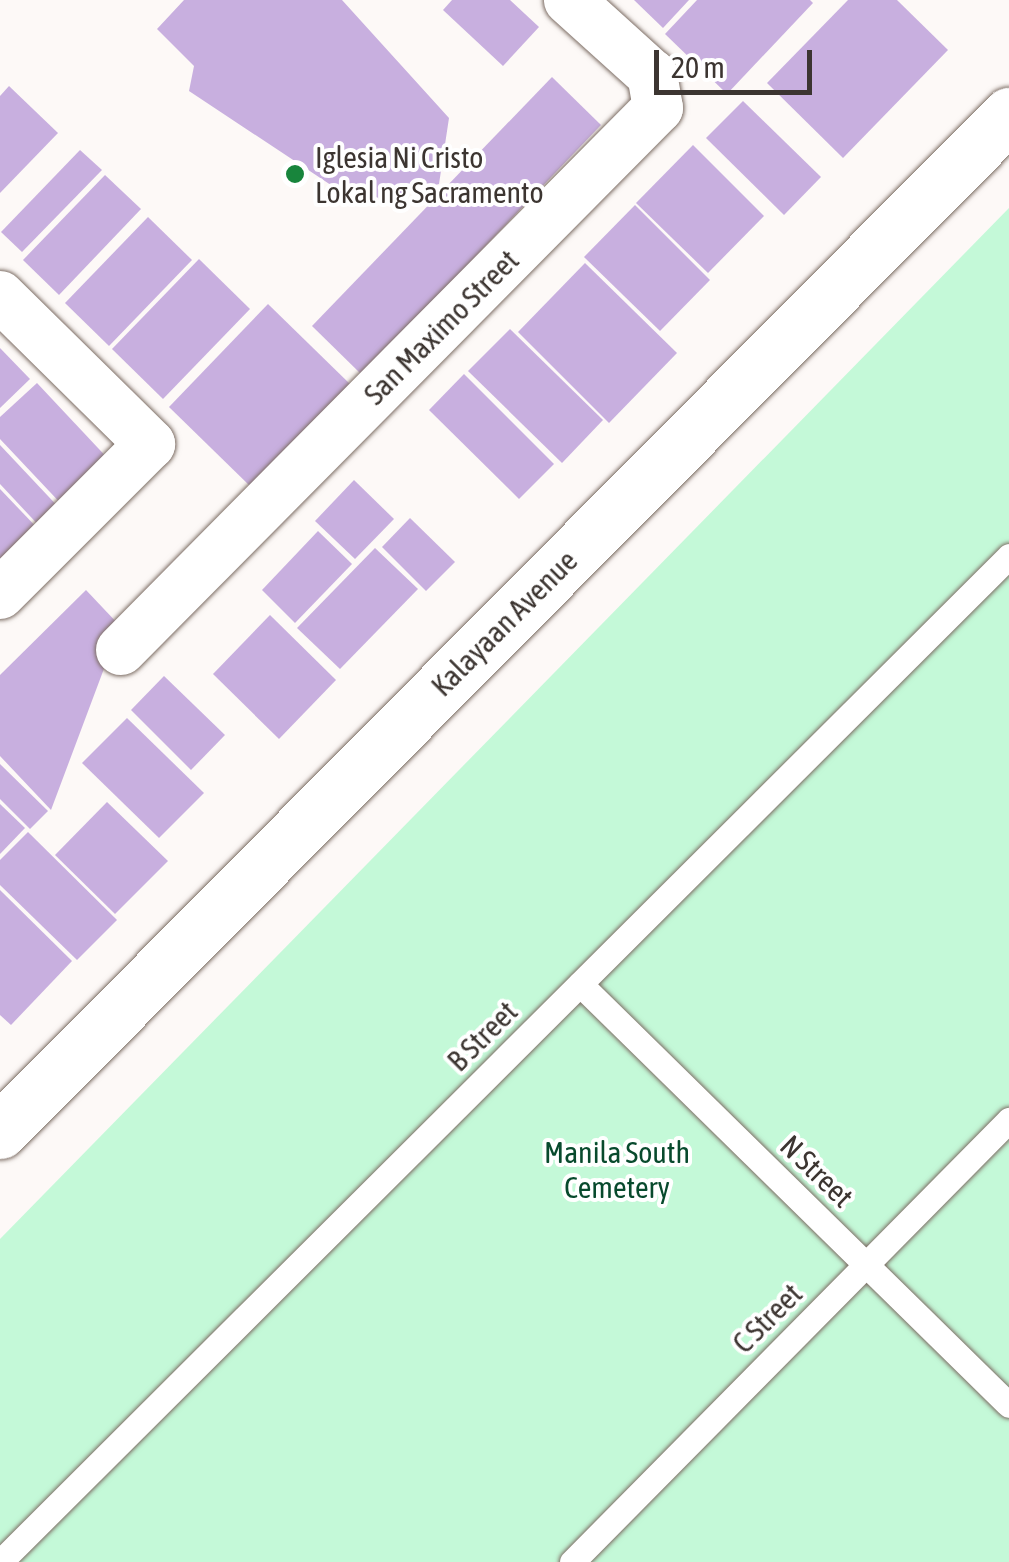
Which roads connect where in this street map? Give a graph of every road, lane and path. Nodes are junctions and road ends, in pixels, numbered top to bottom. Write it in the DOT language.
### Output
graph roads {
  1 [pos="569,0"];
  2 [pos="1009,115"];
  3 [pos="0,296"];
  4 [pos="1009,556"];
  5 [pos="0,594"];
  6 [pos="121,650"];
  7 [pos="580,984"];
  8 [pos="1009,1120"];
  9 [pos="0,1131"];
  10 [pos="866,1264"];
  11 [pos="1009,1405"];
  12 [pos="0,1562"];
  13 [pos="572,1562"];
  1 -- 6 [label="street, San Maximo Street"];
  2 -- 9 [label="main road, Kalayaan Avenue"];
  3 -- 5 [label="street"];
  4 -- 7 [label="lane, B Street"];
  7 -- 10 [label="lane, N Street"];
  7 -- 12 [label="lane, B Street"];
  8 -- 10 [label="lane, C Street"];
  10 -- 11 [label="lane, N Street"];
  10 -- 13 [label="lane, C Street"];
}
